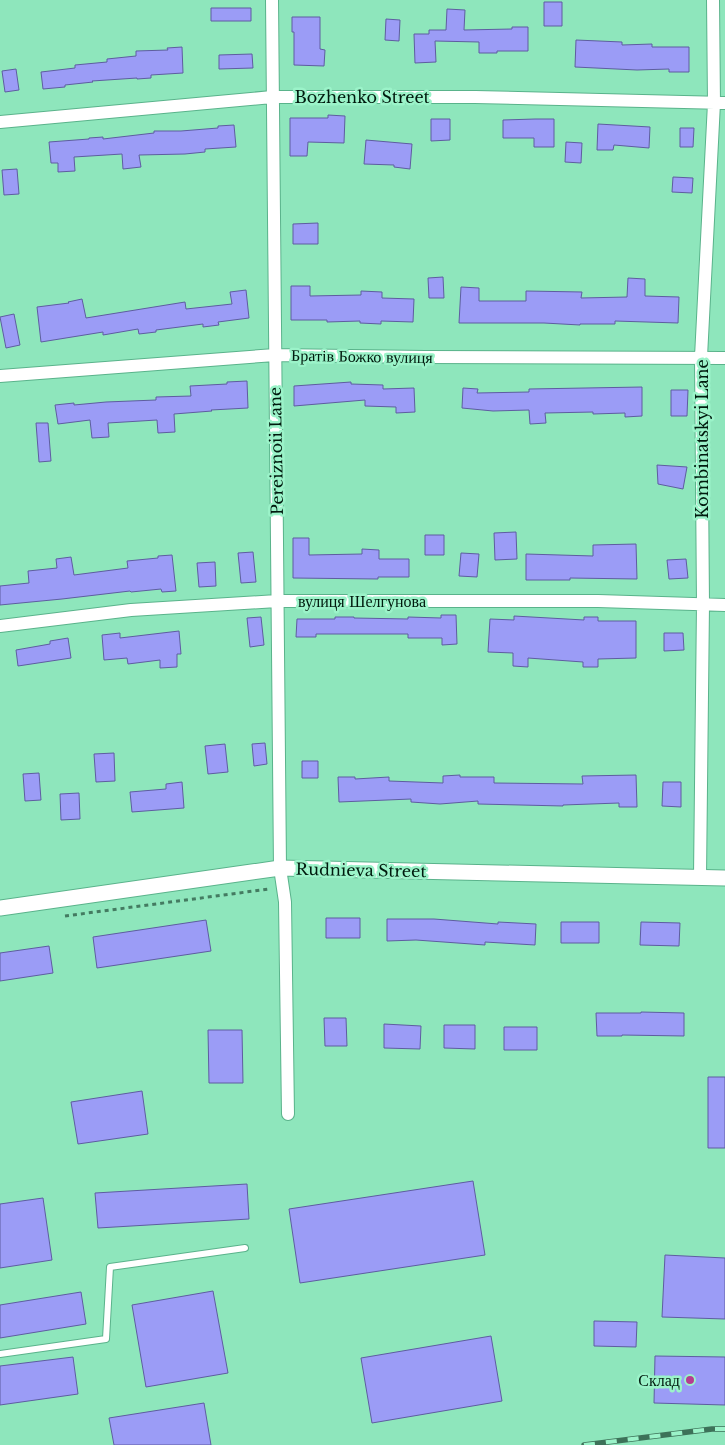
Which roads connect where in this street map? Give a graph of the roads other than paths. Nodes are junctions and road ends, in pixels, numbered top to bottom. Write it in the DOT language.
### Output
graph roads {
  1 [pos="272,0"];
  2 [pos="713,0"];
  3 [pos="272,97"];
  4 [pos="720,103"];
  5 [pos="0,122"];
  6 [pos="275,355"];
  7 [pos="701,357"];
  8 [pos="725,358"];
  9 [pos="0,376"];
  10 [pos="278,601"];
  11 [pos="703,604"];
  12 [pos="725,604"];
  13 [pos="0,626"];
  14 [pos="280,868"];
  15 [pos="700,878"];
  16 [pos="725,878"];
  17 [pos="0,908"];
  18 [pos="288,1114"];
  19 [pos="245,1248"];
  20 [pos="0,1354"];
  1 -- 3 [label="street, Pereiznoii Lane"];
  2 -- 4 [label="street, Kombinatskyi Lane"];
  3 -- 4 [label="street, Bozhenko Street"];
  3 -- 5 [label="street, Bozhenko Street"];
  3 -- 6 [label="street, Pereiznoii Lane"];
  4 -- 7 [label="street, Kombinatskyi Lane"];
  6 -- 7 [label="street, Братів Божко вулиця"];
  6 -- 9 [label="street, Братів Божко вулиця"];
  6 -- 10 [label="street, Pereiznoii Lane"];
  7 -- 8 [label="street, Братів Божко вулиця"];
  7 -- 11 [label="street, Kombinatskyi Lane"];
  10 -- 11 [label="street, вулиця Шелгунова"];
  10 -- 13 [label="street, вулиця Шелгунова"];
  10 -- 14 [label="street, Pereiznoii Lane"];
  11 -- 12 [label="street, вулиця Шелгунова"];
  11 -- 15 [label="street, Kombinatskyi Lane"];
  14 -- 15 [label="street, Rudnieva Street"];
  14 -- 17 [label="street, Rudnieva Street"];
  14 -- 18 [label="street, Pereiznoii Lane"];
  15 -- 16 [label="street, Rudnieva Street"];
  19 -- 20 [label="lane"];
}
